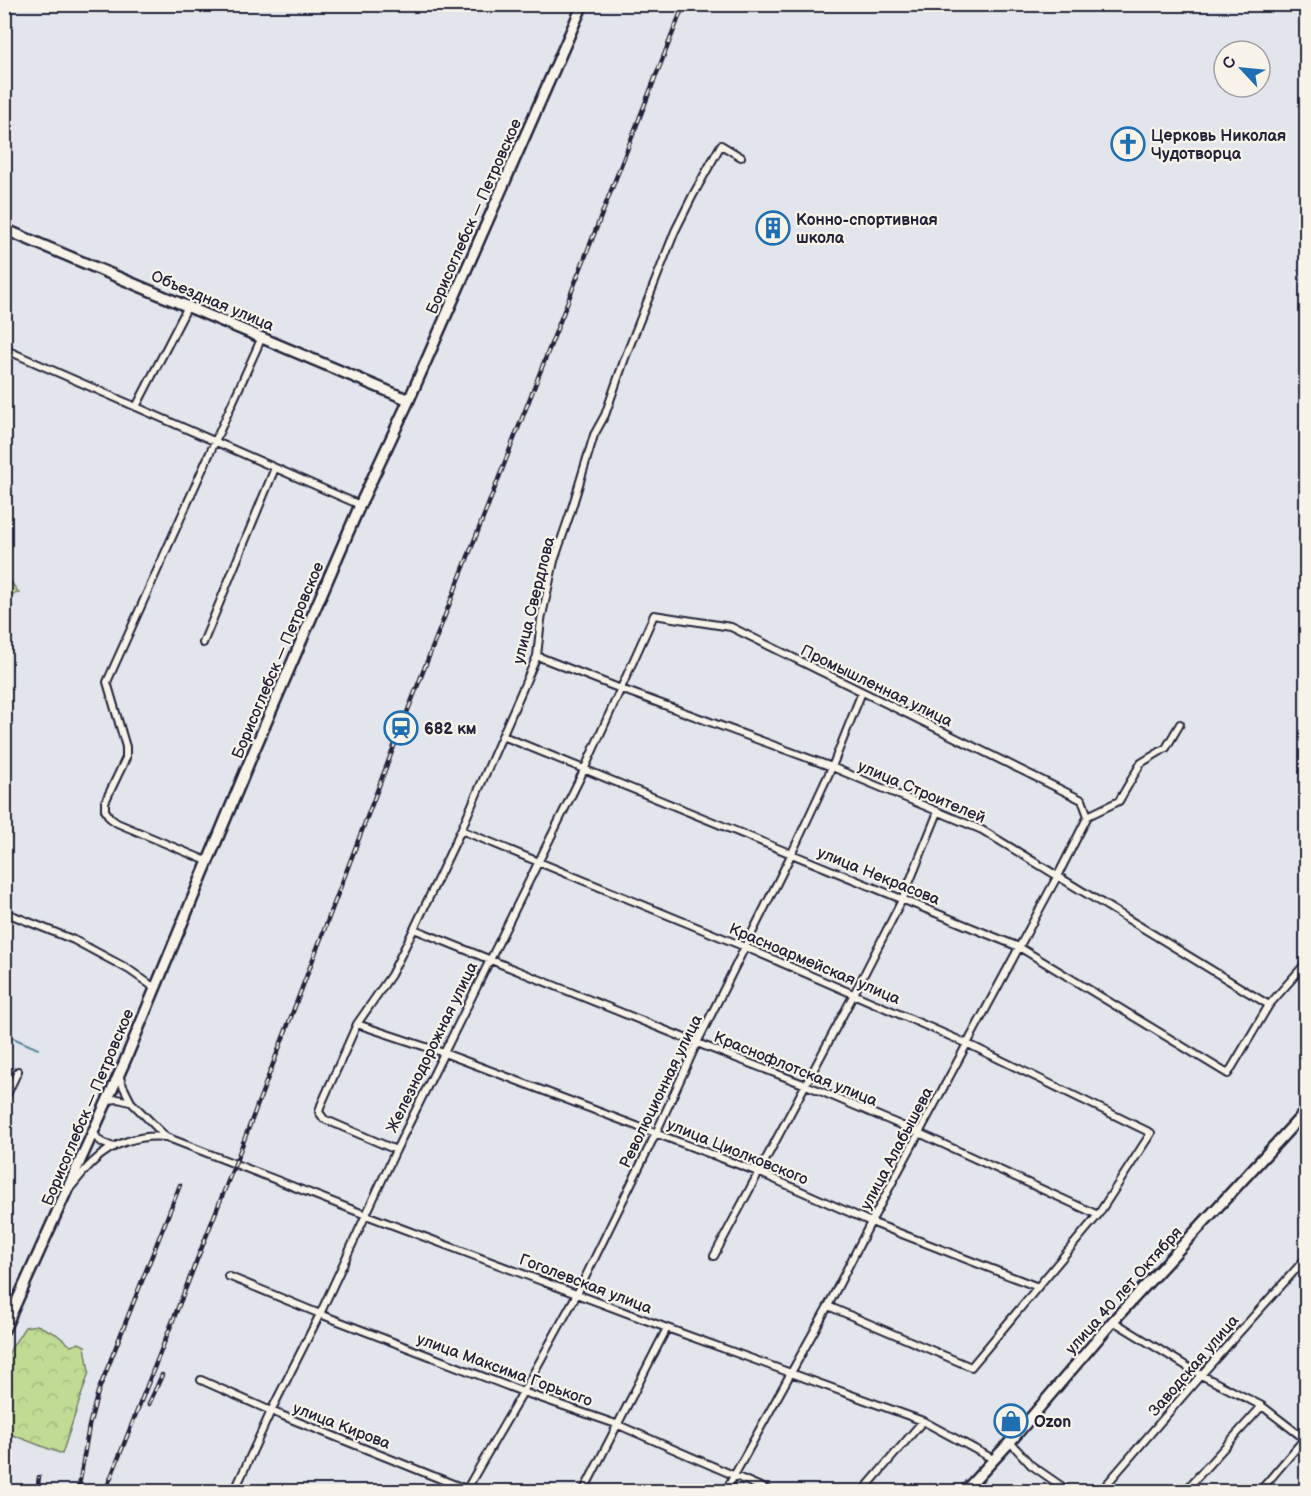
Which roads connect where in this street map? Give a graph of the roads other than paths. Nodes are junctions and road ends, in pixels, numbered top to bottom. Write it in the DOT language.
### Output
graph roads {
  1 [pos="583,4"];
  2 [pos="741,157"];
  3 [pos="4,230"];
  4 [pos="188,306"];
  5 [pos="262,337"];
  6 [pos="4,349"];
  7 [pos="409,400"];
  8 [pos="136,407"];
  9 [pos="215,442"];
  10 [pos="275,468"];
  11 [pos="360,505"];
  12 [pos="654,615"];
  13 [pos="203,644"];
  14 [pos="537,656"];
  15 [pos="621,689"];
  16 [pos="862,692"];
  17 [pos="1180,724"];
  18 [pos="503,736"];
  19 [pos="832,767"];
  20 [pos="584,770"];
  21 [pos="938,812"];
  22 [pos="1088,816"];
  23 [pos="461,830"];
  24 [pos="791,855"];
  25 [pos="207,861"];
  26 [pos="538,862"];
  27 [pos="1057,877"];
  28 [pos="903,898"];
  29 [pos="4,912"];
  30 [pos="414,929"];
  31 [pos="745,947"];
  32 [pos="1019,947"];
  33 [pos="489,959"];
  34 [pos="1306,963"];
  35 [pos="155,988"];
  36 [pos="854,994"];
  37 [pos="1269,1005"];
  38 [pos="357,1024"];
  39 [pos="698,1043"];
  40 [pos="968,1044"];
  41 [pos="444,1053"];
  42 [pos="18,1071"];
  43 [pos="119,1075"];
  44 [pos="806,1084"];
  45 [pos="108,1100"];
  46 [pos="4,1101"];
  47 [pos="131,1102"];
  48 [pos="1306,1111"];
  49 [pos="94,1132"];
  50 [pos="656,1133"];
  51 [pos="919,1133"];
  52 [pos="166,1137"];
  53 [pos="114,1147"];
  54 [pos="396,1150"];
  55 [pos="758,1172"];
  56 [pos="68,1190"];
  57 [pos="366,1215"];
  58 [pos="1098,1215"];
  59 [pos="872,1222"];
  60 [pos="714,1256"];
  61 [pos="1306,1258"];
  62 [pos="228,1276"];
  63 [pos="1038,1287"];
  64 [pos="577,1294"];
  65 [pos="828,1306"];
  66 [pos="320,1314"];
  67 [pos="1113,1321"];
  68 [pos="667,1328"];
  69 [pos="4,1330"];
  70 [pos="791,1373"];
  71 [pos="1202,1375"];
  72 [pos="201,1380"];
  73 [pos="523,1392"];
  74 [pos="1262,1406"];
  75 [pos="270,1411"];
  76 [pos="923,1421"];
  77 [pos="616,1425"];
  78 [pos="1306,1438"];
  79 [pos="1010,1442"];
  80 [pos="993,1459"];
  81 [pos="734,1476"];
  82 [pos="468,1490"];
  83 [pos="234,1491"];
  84 [pos="583,1491"];
  85 [pos="725,1491"];
  86 [pos="772,1491"];
  87 [pos="862,1491"];
  88 [pos="964,1491"];
  89 [pos="1070,1491"];
  90 [pos="1100,1491"];
  91 [pos="1184,1491"];
  92 [pos="1259,1491"];
  1 -- 7 [label="street, Борисоглебск — Петровское"];
  2 -- 14 [label="street, улица Свердлова"];
  3 -- 4 [label="street, Объездная улица"];
  4 -- 5 [label="street, Объездная улица"];
  4 -- 8 [label="street"];
  5 -- 7 [label="street, Объездная улица"];
  5 -- 9 [label="street"];
  6 -- 8 [label="street"];
  7 -- 11 [label="street, Борисоглебск — Петровское"];
  8 -- 9 [label="street"];
  9 -- 10 [label="street"];
  9 -- 25 [label="street"];
  10 -- 11 [label="street"];
  10 -- 13 [label="street"];
  11 -- 25 [label="street, Борисоглебск — Петровское"];
  12 -- 15 [label="street, Железнодорожная улица"];
  12 -- 16 [label="street, Промышленная улица"];
  14 -- 15 [label="street, улица Строителей"];
  14 -- 18 [label="street, улица Свердлова"];
  15 -- 19 [label="street, улица Строителей"];
  15 -- 20 [label="street, Железнодорожная улица"];
  16 -- 19 [label="street, Революционная улица"];
  16 -- 22 [label="street, Промышленная улица"];
  17 -- 22 [label="street"];
  18 -- 20 [label="street, улица Некрасова"];
  18 -- 23 [label="street, улица Свердлова"];
  19 -- 21 [label="street, улица Строителей"];
  19 -- 24 [label="street, Революционная улица"];
  20 -- 24 [label="street, улица Некрасова"];
  20 -- 26 [label="street, Железнодорожная улица"];
  21 -- 27 [label="street, улица Строителей"];
  21 -- 28 [label="street"];
  22 -- 27 [label="street, улица Алабышева"];
  23 -- 26 [label="street, Красноармейская улица"];
  23 -- 30 [label="street, улица Свердлова"];
  24 -- 28 [label="street, улица Некрасова"];
  24 -- 31 [label="street, Революционная улица"];
  25 -- 35 [label="street, Борисоглебск — Петровское"];
  26 -- 31 [label="street, Красноармейская улица"];
  26 -- 33 [label="street, Железнодорожная улица"];
  27 -- 32 [label="street, улица Алабышева"];
  27 -- 37 [label="street, улица Строителей"];
  28 -- 32 [label="street, улица Некрасова"];
  28 -- 36 [label="street"];
  29 -- 35 [label="street"];
  30 -- 33 [label="street, Краснофлотская улица"];
  30 -- 38 [label="street, улица Свердлова"];
  31 -- 36 [label="street, Красноармейская улица"];
  31 -- 39 [label="street, Революционная улица"];
  32 -- 37 [label="street, улица Некрасова"];
  32 -- 40 [label="street, улица Алабышева"];
  33 -- 39 [label="street, Краснофлотская улица"];
  33 -- 41 [label="street, Железнодорожная улица"];
  34 -- 37 [label="street"];
  35 -- 43 [label="street, Борисоглебск — Петровское"];
  36 -- 40 [label="street, Красноармейская улица"];
  36 -- 44 [label="street"];
  38 -- 41 [label="street, улица Циолковского"];
  38 -- 54 [label="street, улица Свердлова"];
  39 -- 44 [label="street, Краснофлотская улица"];
  39 -- 50 [label="street, Революционная улица"];
  40 -- 51 [label="street, улица Алабышева"];
  40 -- 58 [label="street, Красноармейская улица"];
  41 -- 50 [label="street, улица Циолковского"];
  41 -- 54 [label="street, Железнодорожная улица"];
  42 -- 46 [label="street"];
  43 -- 45 [label="street, Борисоглебск — Петровское"];
  43 -- 47 [label="street"];
  44 -- 51 [label="street, Краснофлотская улица"];
  44 -- 55 [label="street"];
  45 -- 47 [label="street"];
  45 -- 49 [label="street, Борисоглебск — Петровское"];
  47 -- 52 [label="street"];
  48 -- 67 [label="street, улица 40 лет Октября"];
  49 -- 53 [label="street"];
  49 -- 56 [label="street, Борисоглебск — Петровское"];
  50 -- 55 [label="street, улица Циолковского"];
  50 -- 64 [label="street, Революционная улица"];
  51 -- 58 [label="street, Краснофлотская улица"];
  51 -- 59 [label="street, улица Алабышева"];
  52 -- 53 [label="street"];
  52 -- 57 [label="street, Гоголевская улица"];
  53 -- 56 [label="street"];
  54 -- 57 [label="street, Железнодорожная улица"];
  55 -- 59 [label="street, улица Циолковского"];
  55 -- 60 [label="street"];
  56 -- 69 [label="street, Борисоглебск — Петровское"];
  57 -- 64 [label="street, Гоголевская улица"];
  57 -- 66 [label="street, Железнодорожная улица"];
  58 -- 63 [label="street"];
  59 -- 63 [label="street, улица Циолковского"];
  59 -- 65 [label="street, улица Алабышева"];
  61 -- 71 [label="street, Заводская улица"];
  62 -- 66 [label="street, улица Максима Горького"];
  63 -- 65 [label="street"];
  64 -- 68 [label="street, Гоголевская улица"];
  64 -- 73 [label="street, Революционная улица"];
  65 -- 70 [label="street, улица Алабышева"];
  66 -- 73 [label="street, улица Максима Горького"];
  66 -- 75 [label="street, Железнодорожная улица"];
  67 -- 71 [label="street"];
  67 -- 79 [label="street, улица 40 лет Октября"];
  68 -- 70 [label="street, Гоголевская улица"];
  68 -- 77 [label="street"];
  70 -- 76 [label="street, Гоголевская улица"];
  70 -- 81 [label="street, улица Алабышева"];
  71 -- 74 [label="street"];
  71 -- 90 [label="street, Заводская улица"];
  72 -- 75 [label="street, улица Кирова"];
  73 -- 77 [label="street, улица Максима Горького"];
  73 -- 82 [label="street, Революционная улица"];
  74 -- 78 [label="street"];
  74 -- 91 [label="street"];
  75 -- 82 [label="street, улица Кирова"];
  75 -- 83 [label="street, Железнодорожная улица"];
  76 -- 80 [label="street, Гоголевская улица"];
  76 -- 87 [label="street"];
  77 -- 81 [label="street, улица Максима Горького"];
  77 -- 84 [label="street"];
  78 -- 92 [label="street"];
  79 -- 80 [label="street, улица 40 лет Октября"];
  79 -- 89 [label="street"];
  80 -- 88 [label="street, улица 40 лет Октября"];
  81 -- 85 [label="street, улица Алабышева"];
  81 -- 86 [label="street, улица Максима Горького"];
}
